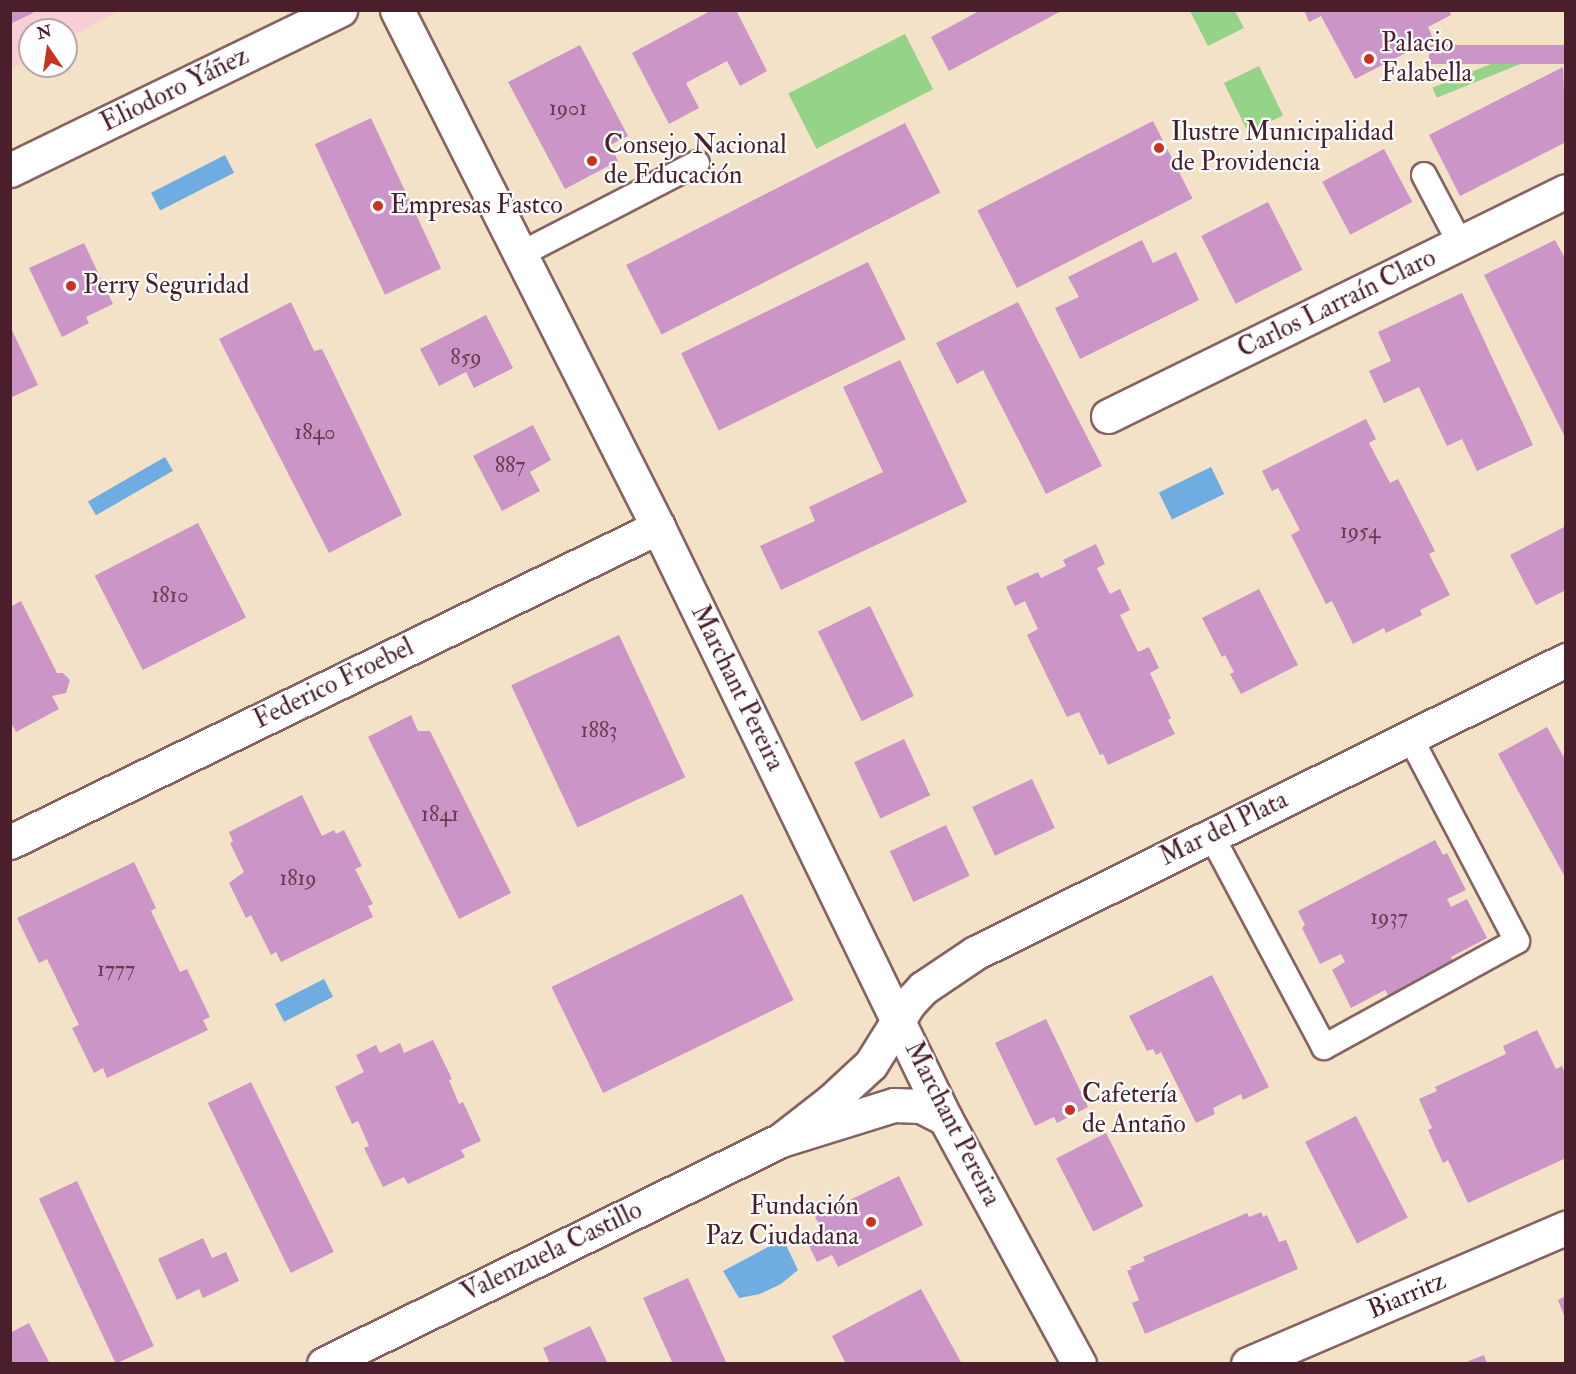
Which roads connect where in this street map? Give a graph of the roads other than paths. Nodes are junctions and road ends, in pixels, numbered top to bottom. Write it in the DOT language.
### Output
graph roads {
  1 [pos="340,10"];
  2 [pos="397,10"];
  3 [pos="697,163"];
  4 [pos="10,170"];
  5 [pos="1424,175"];
  6 [pos="1566,191"];
  7 [pos="1460,243"];
  8 [pos="521,254"];
  9 [pos="1108,416"];
  10 [pos="658,527"];
  11 [pos="1566,660"];
  12 [pos="1410,737"];
  13 [pos="1211,835"];
  14 [pos="10,842"];
  15 [pos="899,1019"];
  16 [pos="945,1118"];
  17 [pos="781,1140"];
  18 [pos="1566,1228"];
  19 [pos="324,1364"];
  20 [pos="1079,1364"];
  21 [pos="1248,1364"];
  1 -- 4 [label="street, Eliodoro Yáñez"];
  2 -- 8 [label="street, Marchant Pereira"];
  3 -- 8 [label="lane"];
  5 -- 7 [label="lane"];
  6 -- 7 [label="street, Carlos Larraín Claro"];
  7 -- 9 [label="street, Carlos Larraín Claro"];
  8 -- 10 [label="street, Marchant Pereira"];
  10 -- 14 [label="street, Federico Froebel"];
  10 -- 15 [label="street, Marchant Pereira"];
  11 -- 12 [label="street, Mar del Plata"];
  12 -- 13 [label="street, Mar del Plata"];
  12 -- 13 [label="lane"];
  13 -- 15 [label="street, Mar del Plata"];
  15 -- 16 [label="street, Marchant Pereira"];
  15 -- 17 [label="street, Valenzuela Castillo"];
  16 -- 17 [label="street, Valenzuela Castillo"];
  16 -- 20 [label="street, Marchant Pereira"];
  17 -- 19 [label="street, Valenzuela Castillo"];
  18 -- 21 [label="street, Biarritz"];
}
